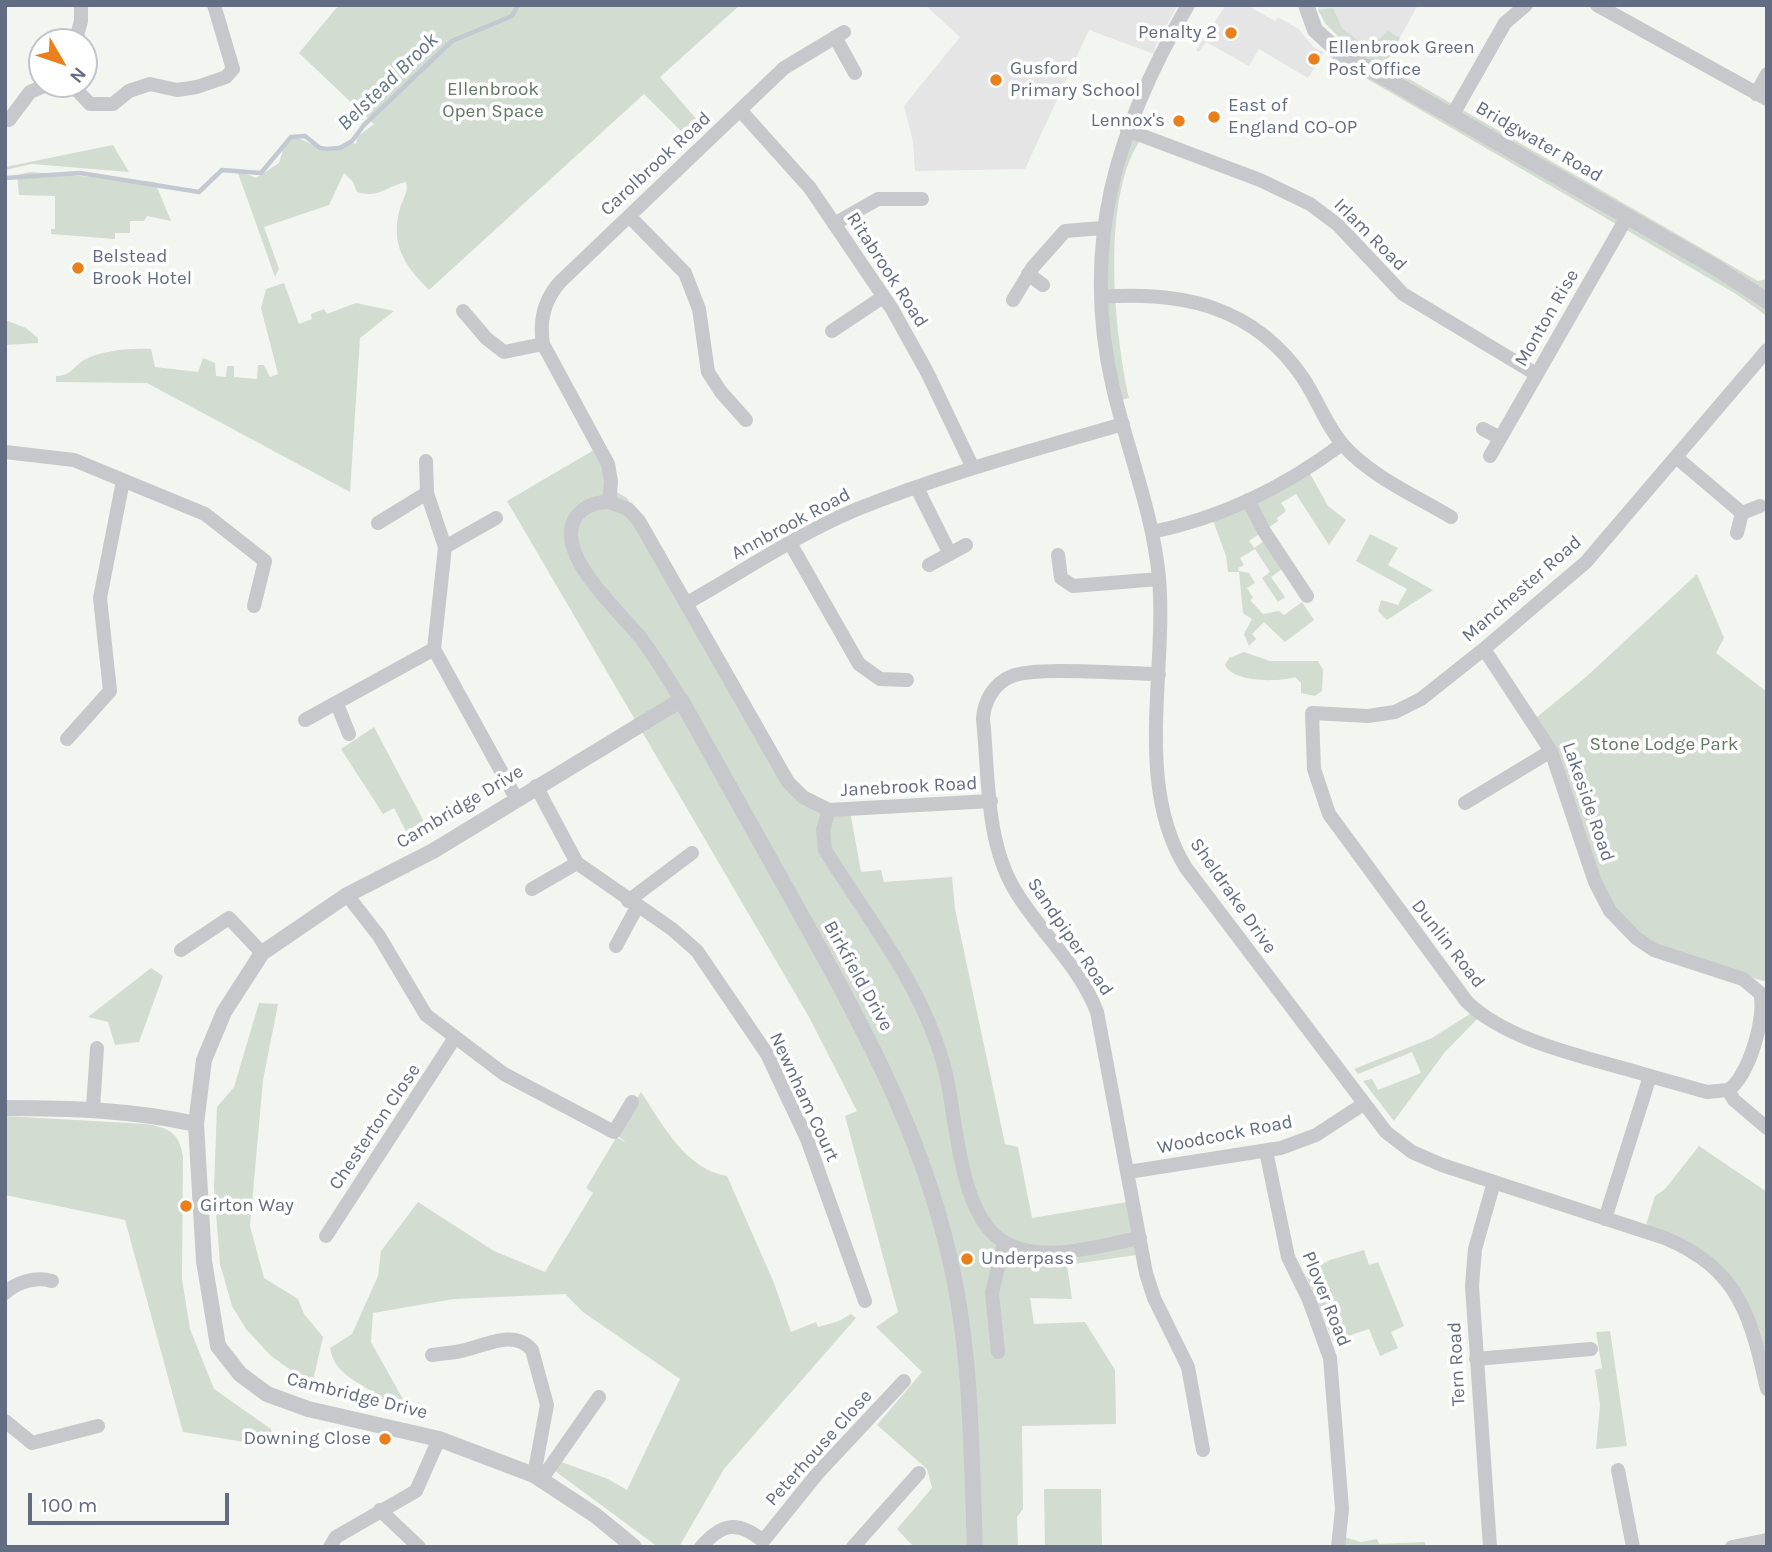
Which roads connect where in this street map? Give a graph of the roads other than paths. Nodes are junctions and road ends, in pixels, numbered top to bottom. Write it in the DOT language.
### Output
graph roads {
  1 [pos="81,5"];
  2 [pos="214,5"];
  3 [pos="1188,5"];
  4 [pos="1306,5"];
  5 [pos="1526,5"];
  6 [pos="1597,5"];
  7 [pos="79,28"];
  8 [pos="855,73"];
  9 [pos="1767,74"];
  10 [pos="28,95"];
  11 [pos="1761,96"];
  12 [pos="84,98"];
  13 [pos="740,110"];
  14 [pos="1452,116"];
  15 [pos="5,119"];
  16 [pos="1127,130"];
  17 [pos="914,203"];
  18 [pos="629,216"];
  19 [pos="1628,217"];
  20 [pos="834,225"];
  21 [pos="1102,228"];
  22 [pos="1028,274"];
  23 [pos="1043,285"];
  24 [pos="883,297"];
  25 [pos="1101,297"];
  26 [pos="1013,300"];
  27 [pos="1767,301"];
  28 [pos="463,311"];
  29 [pos="852,337"];
  30 [pos="543,344"];
  31 [pos="1767,350"];
  32 [pos="1536,374"];
  33 [pos="746,420"];
  34 [pos="1123,424"];
  35 [pos="1483,429"];
  36 [pos="1500,438"];
  37 [pos="1342,444"];
  38 [pos="5,452"];
  39 [pos="1490,456"];
  40 [pos="1676,457"];
  41 [pos="426,461"];
  42 [pos="973,468"];
  43 [pos="123,481"];
  44 [pos="917,488"];
  45 [pos="427,493"];
  46 [pos="1248,500"];
  47 [pos="609,502"];
  48 [pos="1760,506"];
  49 [pos="1742,513"];
  50 [pos="1451,517"];
  51 [pos="496,518"];
  52 [pos="378,523"];
  53 [pos="1152,532"];
  54 [pos="1738,533"];
  55 [pos="790,543"];
  56 [pos="966,545"];
  57 [pos="444,547"];
  58 [pos="950,554"];
  59 [pos="1058,555"];
  60 [pos="929,565"];
  61 [pos="1159,579"];
  62 [pos="1307,596"];
  63 [pos="687,603"];
  64 [pos="254,606"];
  65 [pos="434,649"];
  66 [pos="1484,649"];
  67 [pos="1159,674"];
  68 [pos="907,680"];
  69 [pos="681,700"];
  70 [pos="337,704"];
  71 [pos="1312,713"];
  72 [pos="305,720"];
  73 [pos="349,734"];
  74 [pos="67,739"];
  75 [pos="1551,751"];
  76 [pos="536,786"];
  77 [pos="516,798"];
  78 [pos="991,801"];
  79 [pos="1465,803"];
  80 [pos="829,810"];
  81 [pos="692,853"];
  82 [pos="577,863"];
  83 [pos="532,889"];
  84 [pos="348,895"];
  85 [pos="633,904"];
  86 [pos="616,946"];
  87 [pos="181,950"];
  88 [pos="262,953"];
  89 [pos="454,1038"];
  90 [pos="97,1048"];
  91 [pos="1650,1076"];
  92 [pos="1728,1090"];
  93 [pos="632,1102"];
  94 [pos="1362,1105"];
  95 [pos="5,1108"];
  96 [pos="93,1108"];
  97 [pos="196,1124"];
  98 [pos="1767,1128"];
  99 [pos="1266,1151"];
  100 [pos="1128,1172"];
  101 [pos="1494,1182"];
  102 [pos="1605,1219"];
  103 [pos="326,1236"];
  104 [pos="1140,1238"];
  105 [pos="1004,1242"];
  106 [pos="52,1281"];
  107 [pos="5,1293"];
  108 [pos="865,1301"];
  109 [pos="1591,1349"];
  110 [pos="998,1352"];
  111 [pos="432,1355"];
  112 [pos="1476,1359"];
  113 [pos="904,1381"];
  114 [pos="1767,1389"];
  115 [pos="599,1397"];
  116 [pos="5,1421"];
  117 [pos="98,1426"];
  118 [pos="439,1439"];
  119 [pos="1203,1450"];
  120 [pos="1618,1470"];
  121 [pos="919,1473"];
  122 [pos="538,1478"];
  123 [pos="380,1510"];
  124 [pos="1767,1540"];
  125 [pos="767,1544"];
  126 [pos="330,1547"];
  127 [pos="419,1547"];
  128 [pos="634,1547"];
  129 [pos="701,1547"];
  130 [pos="853,1547"];
  131 [pos="975,1547"];
  132 [pos="1338,1547"];
  133 [pos="1490,1547"];
  134 [pos="1633,1547"];
  135 [pos="1732,1547"];
  1 -- 7 [label="street"];
  2 -- 12 [label="street"];
  3 -- 16 [label="street, Sheldrake Drive"];
  4 -- 14 [label="street, Bridgwater Road"];
  5 -- 14 [label="street"];
  6 -- 11 [label="street"];
  8 -- 13 [label="street, Carolbrook Road"];
  9 -- 11 [label="street"];
  10 -- 15 [label="street"];
  13 -- 18 [label="street, Carolbrook Road"];
  13 -- 20 [label="street, Ritabrook Road"];
  14 -- 19 [label="street, Bridgwater Road"];
  16 -- 21 [label="street, Sheldrake Drive"];
  16 -- 32 [label="street, Irlam Road"];
  17 -- 20 [label="street"];
  18 -- 30 [label="street, Carolbrook Road"];
  18 -- 33 [label="street"];
  19 -- 27 [label="street, Bridgwater Road"];
  19 -- 32 [label="street, Monton Rise"];
  20 -- 24 [label="street, Ritabrook Road"];
  21 -- 22 [label="street"];
  21 -- 25 [label="street, Sheldrake Drive"];
  22 -- 23 [label="street"];
  22 -- 26 [label="street"];
  24 -- 29 [label="street"];
  24 -- 42 [label="street, Ritabrook Road"];
  25 -- 34 [label="street, Sheldrake Drive"];
  25 -- 37 [label="street"];
  28 -- 30 [label="street"];
  30 -- 47 [label="street"];
  31 -- 40 [label="street, Manchester Road"];
  32 -- 36 [label="street, Monton Rise"];
  34 -- 42 [label="street, Annbrook Road"];
  34 -- 53 [label="street, Sheldrake Drive"];
  35 -- 36 [label="street"];
  36 -- 39 [label="street, Monton Rise"];
  37 -- 46 [label="street"];
  37 -- 50 [label="street"];
  38 -- 43 [label="street"];
  40 -- 49 [label="street"];
  40 -- 66 [label="street, Manchester Road"];
  41 -- 45 [label="street"];
  42 -- 44 [label="street, Annbrook Road"];
  43 -- 64 [label="street"];
  43 -- 74 [label="street"];
  44 -- 55 [label="street, Annbrook Road"];
  44 -- 58 [label="street"];
  45 -- 52 [label="street"];
  45 -- 57 [label="street"];
  46 -- 53 [label="street"];
  46 -- 62 [label="street"];
  47 -- 63 [label="street"];
  47 -- 69 [label="street, Birkfield Drive"];
  48 -- 49 [label="street"];
  49 -- 54 [label="street"];
  51 -- 57 [label="street"];
  53 -- 61 [label="street, Sheldrake Drive"];
  55 -- 63 [label="street, Annbrook Road"];
  55 -- 68 [label="street"];
  56 -- 58 [label="street"];
  57 -- 65 [label="street"];
  58 -- 60 [label="street"];
  59 -- 61 [label="street"];
  61 -- 67 [label="street, Sheldrake Drive"];
  63 -- 80 [label="street"];
  65 -- 70 [label="street"];
  65 -- 77 [label="street"];
  66 -- 71 [label="street, Manchester Road"];
  66 -- 75 [label="street, Lakeside Road"];
  67 -- 78 [label="street, Sandpiper Road"];
  67 -- 94 [label="street, Sheldrake Drive"];
  69 -- 76 [label="street, Cambridge Drive"];
  69 -- 131 [label="street, Birkfield Drive"];
  70 -- 72 [label="street"];
  70 -- 73 [label="street"];
  71 -- 91 [label="street, Dunlin Road"];
  75 -- 79 [label="street"];
  75 -- 92 [label="street, Lakeside Road"];
  76 -- 77 [label="street, Cambridge Drive"];
  76 -- 82 [label="street, Newnham Court"];
  77 -- 84 [label="street, Cambridge Drive"];
  78 -- 80 [label="street, Janebrook Road"];
  78 -- 100 [label="street, Sandpiper Road"];
  80 -- 105 [label="street, Birkfield Drive"];
  81 -- 85 [label="street"];
  82 -- 83 [label="street"];
  82 -- 85 [label="street, Newnham Court"];
  84 -- 88 [label="street, Cambridge Drive"];
  84 -- 89 [label="street"];
  85 -- 86 [label="street"];
  85 -- 108 [label="street, Newnham Court"];
  87 -- 88 [label="street"];
  88 -- 97 [label="street, Cambridge Drive"];
  89 -- 93 [label="street"];
  89 -- 103 [label="street, Chesterton Close"];
  90 -- 96 [label="street"];
  91 -- 92 [label="street"];
  91 -- 102 [label="street"];
  92 -- 98 [label="street"];
  94 -- 99 [label="street, Woodcock Road"];
  94 -- 101 [label="street, Sheldrake Drive"];
  95 -- 96 [label="street"];
  96 -- 97 [label="street"];
  97 -- 118 [label="street, Cambridge Drive"];
  99 -- 100 [label="street, Woodcock Road"];
  99 -- 132 [label="street, Plover Road"];
  100 -- 104 [label="street, Sandpiper Road"];
  101 -- 102 [label="street, Sheldrake Drive"];
  101 -- 112 [label="street, Tern Road"];
  102 -- 114 [label="street, Sheldrake Drive"];
  104 -- 105 [label="street"];
  104 -- 119 [label="street, Sandpiper Road"];
  105 -- 110 [label="street"];
  106 -- 107 [label="street"];
  109 -- 112 [label="street"];
  111 -- 122 [label="street"];
  112 -- 133 [label="street, Tern Road"];
  113 -- 125 [label="street, Peterhouse Close"];
  115 -- 122 [label="street"];
  116 -- 117 [label="street"];
  118 -- 122 [label="street, Cambridge Drive"];
  118 -- 123 [label="street"];
  120 -- 134 [label="street"];
  121 -- 130 [label="street"];
  122 -- 128 [label="street, Cambridge Drive"];
  123 -- 126 [label="street"];
  123 -- 127 [label="street"];
  124 -- 135 [label="street"];
  125 -- 129 [label="street, Peterhouse Close"];
}
